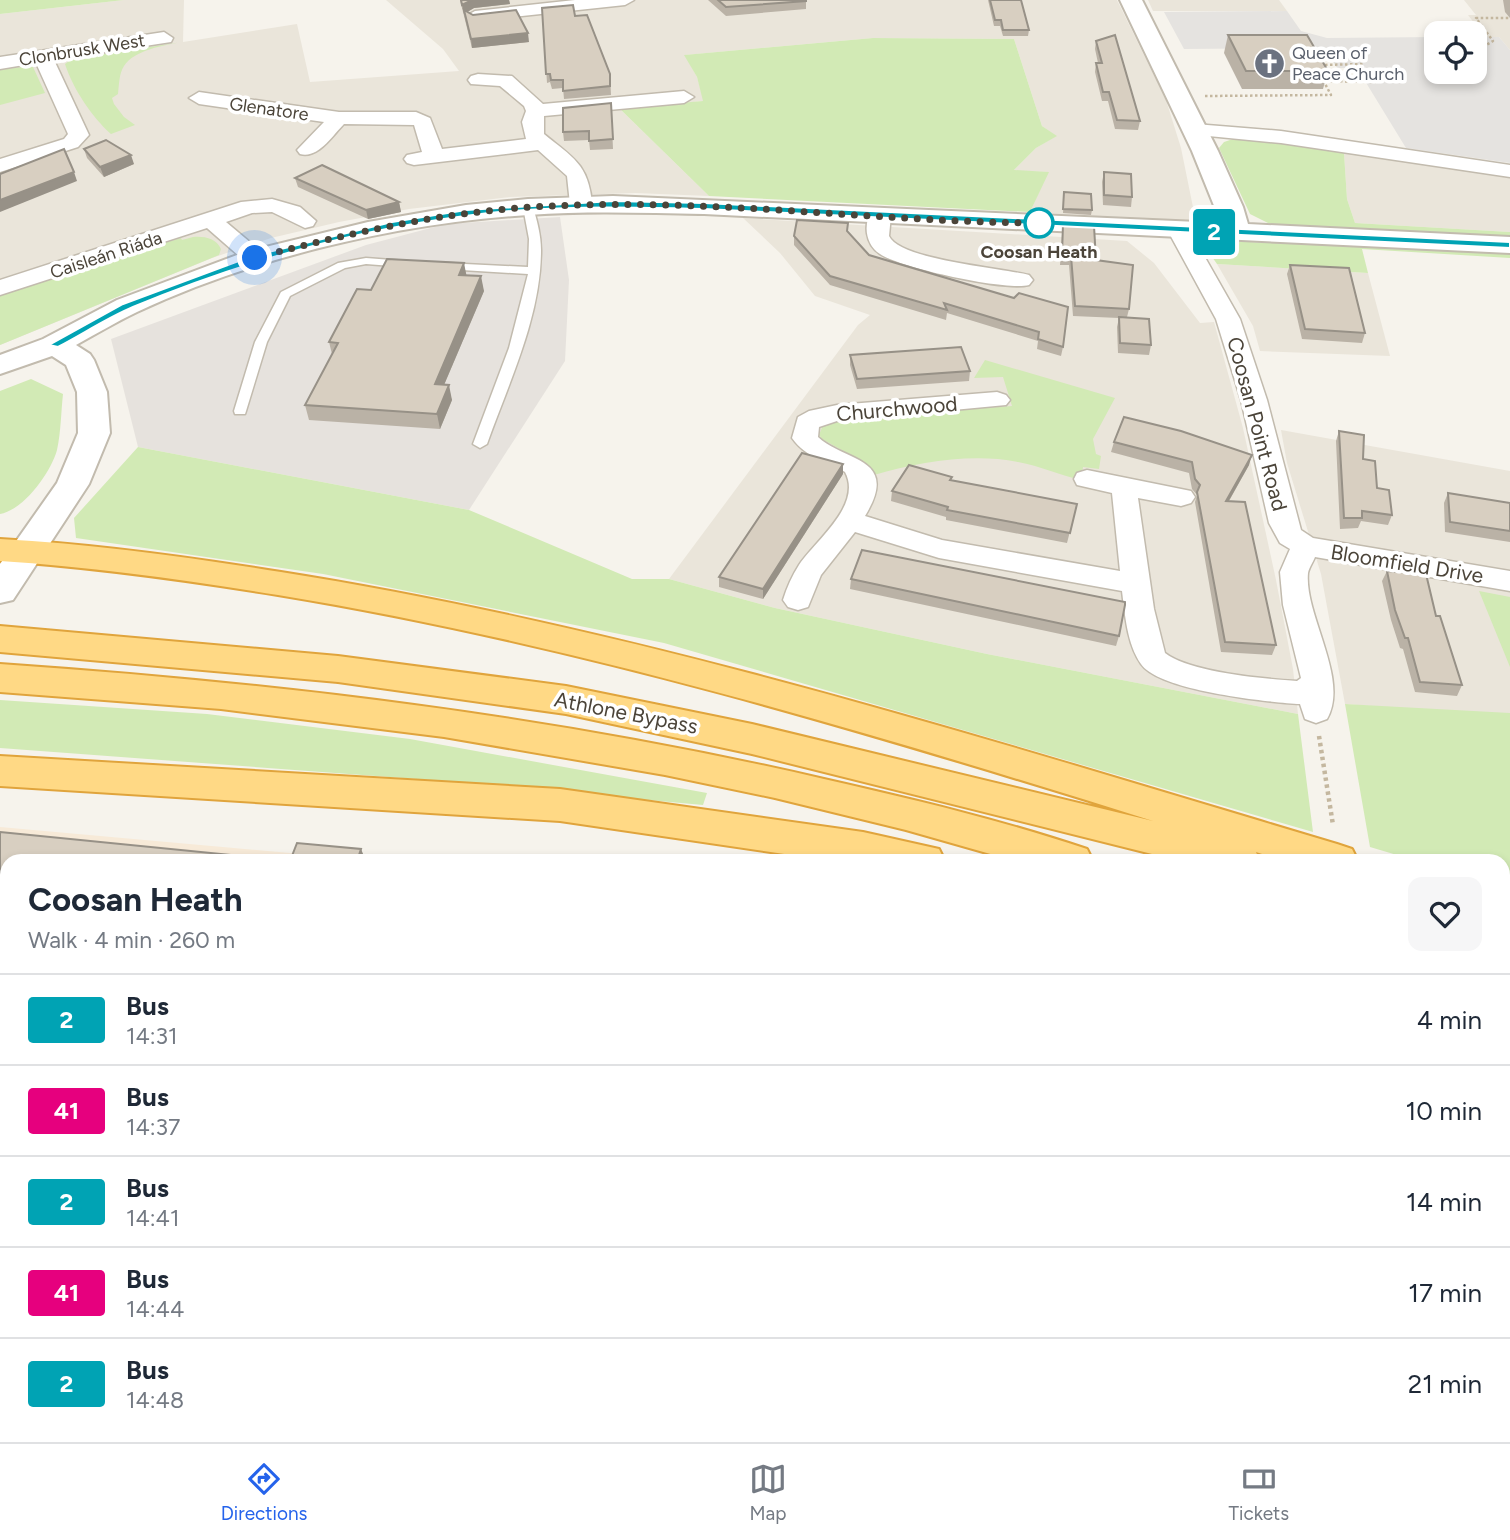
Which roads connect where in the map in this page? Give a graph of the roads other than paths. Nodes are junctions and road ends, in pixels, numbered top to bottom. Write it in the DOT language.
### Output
graph roads {
  1 [pos="625,0"];
  2 [pos="1131,0"];
  3 [pos="474,16"];
  4 [pos="164,38"];
  5 [pos="41,56"];
  6 [pos="0,63"];
  7 [pos="478,79"];
  8 [pos="684,97"];
  9 [pos="200,98"];
  10 [pos="536,111"];
  11 [pos="339,118"];
  12 [pos="1195,130"];
  13 [pos="545,143"];
  14 [pos="307,150"];
  15 [pos="433,156"];
  16 [pos="412,159"];
  17 [pos="0,166"];
  18 [pos="1510,171"];
  19 [pos="581,204"];
  20 [pos="528,207"];
  21 [pos="880,215"];
  22 [pos="211,220"];
  23 [pos="305,221"];
  24 [pos="1179,231"];
  25 [pos="1237,233"];
  26 [pos="1510,245"];
  27 [pos="255,258"];
  28 [pos="422,265"];
  29 [pos="436,265"];
  30 [pos="533,271"];
  31 [pos="1021,280"];
  32 [pos="0,288"];
  33 [pos="54,345"];
  34 [pos="0,365"];
  35 [pos="997,400"];
  36 [pos="240,411"];
  37 [pos="480,444"];
  38 [pos="1087,479"];
  39 [pos="1127,487"];
  40 [pos="1181,497"];
  41 [pos="849,520"];
  42 [pos="1305,546"];
  43 [pos="14,550"];
  44 [pos="1510,581"];
  45 [pos="1136,584"];
  46 [pos="0,591"];
  47 [pos="798,600"];
  48 [pos="0,639"];
  49 [pos="0,678"];
  50 [pos="0,771"];
  51 [pos="1335,843"];
  52 [pos="888,854"];
  53 [pos="1047,854"];
  54 [pos="1214,854"];
  1 -- 3 [label="street"];
  2 -- 12 [label="street"];
  4 -- 5 [label="street, Clonbrusk West"];
  5 -- 6 [label="street, Clonbrusk West"];
  5 -- 17 [label="street"];
  7 -- 10 [label="street"];
  8 -- 10 [label="street"];
  9 -- 11 [label="street, Glenatore"];
  10 -- 13 [label="street"];
  11 -- 14 [label="street, Glenatore"];
  11 -- 15 [label="street, Glenatore"];
  12 -- 18 [label="street"];
  12 -- 25 [label="street"];
  13 -- 15 [label="street"];
  13 -- 19 [label="street"];
  15 -- 16 [label="street"];
  19 -- 20 [label="street"];
  19 -- 21 [label="street"];
  20 -- 27 [label="street"];
  20 -- 30 [label="lane"];
  21 -- 24 [label="street"];
  21 -- 31 [label="street"];
  22 -- 23 [label="street, Caisleán Riáda"];
  22 -- 27 [label="street"];
  22 -- 32 [label="street, Caisleán Riáda"];
  24 -- 25 [label="street"];
  24 -- 42 [label="street, Coosan Point Road"];
  25 -- 26 [label="street"];
  27 -- 33 [label="street"];
  28 -- 36 [label="lane"];
  29 -- 30 [label="lane"];
  30 -- 37 [label="lane"];
  33 -- 34 [label="street"];
  33 -- 43 [label="street"];
  35 -- 41 [label="street, Churchwood"];
  38 -- 39 [label="street"];
  39 -- 40 [label="street"];
  39 -- 45 [label="street"];
  41 -- 45 [label="street"];
  41 -- 47 [label="street, Churchwood"];
  42 -- 44 [label="street, Bloomfield Drive"];
  42 -- 45 [label="street"];
  43 -- 46 [label="street"];
  43 -- 51 [label="highway"];
  48 -- 54 [label="highway, Athlone Bypass"];
  49 -- 53 [label="highway, Athlone Bypass"];
  50 -- 52 [label="highway"];
}
